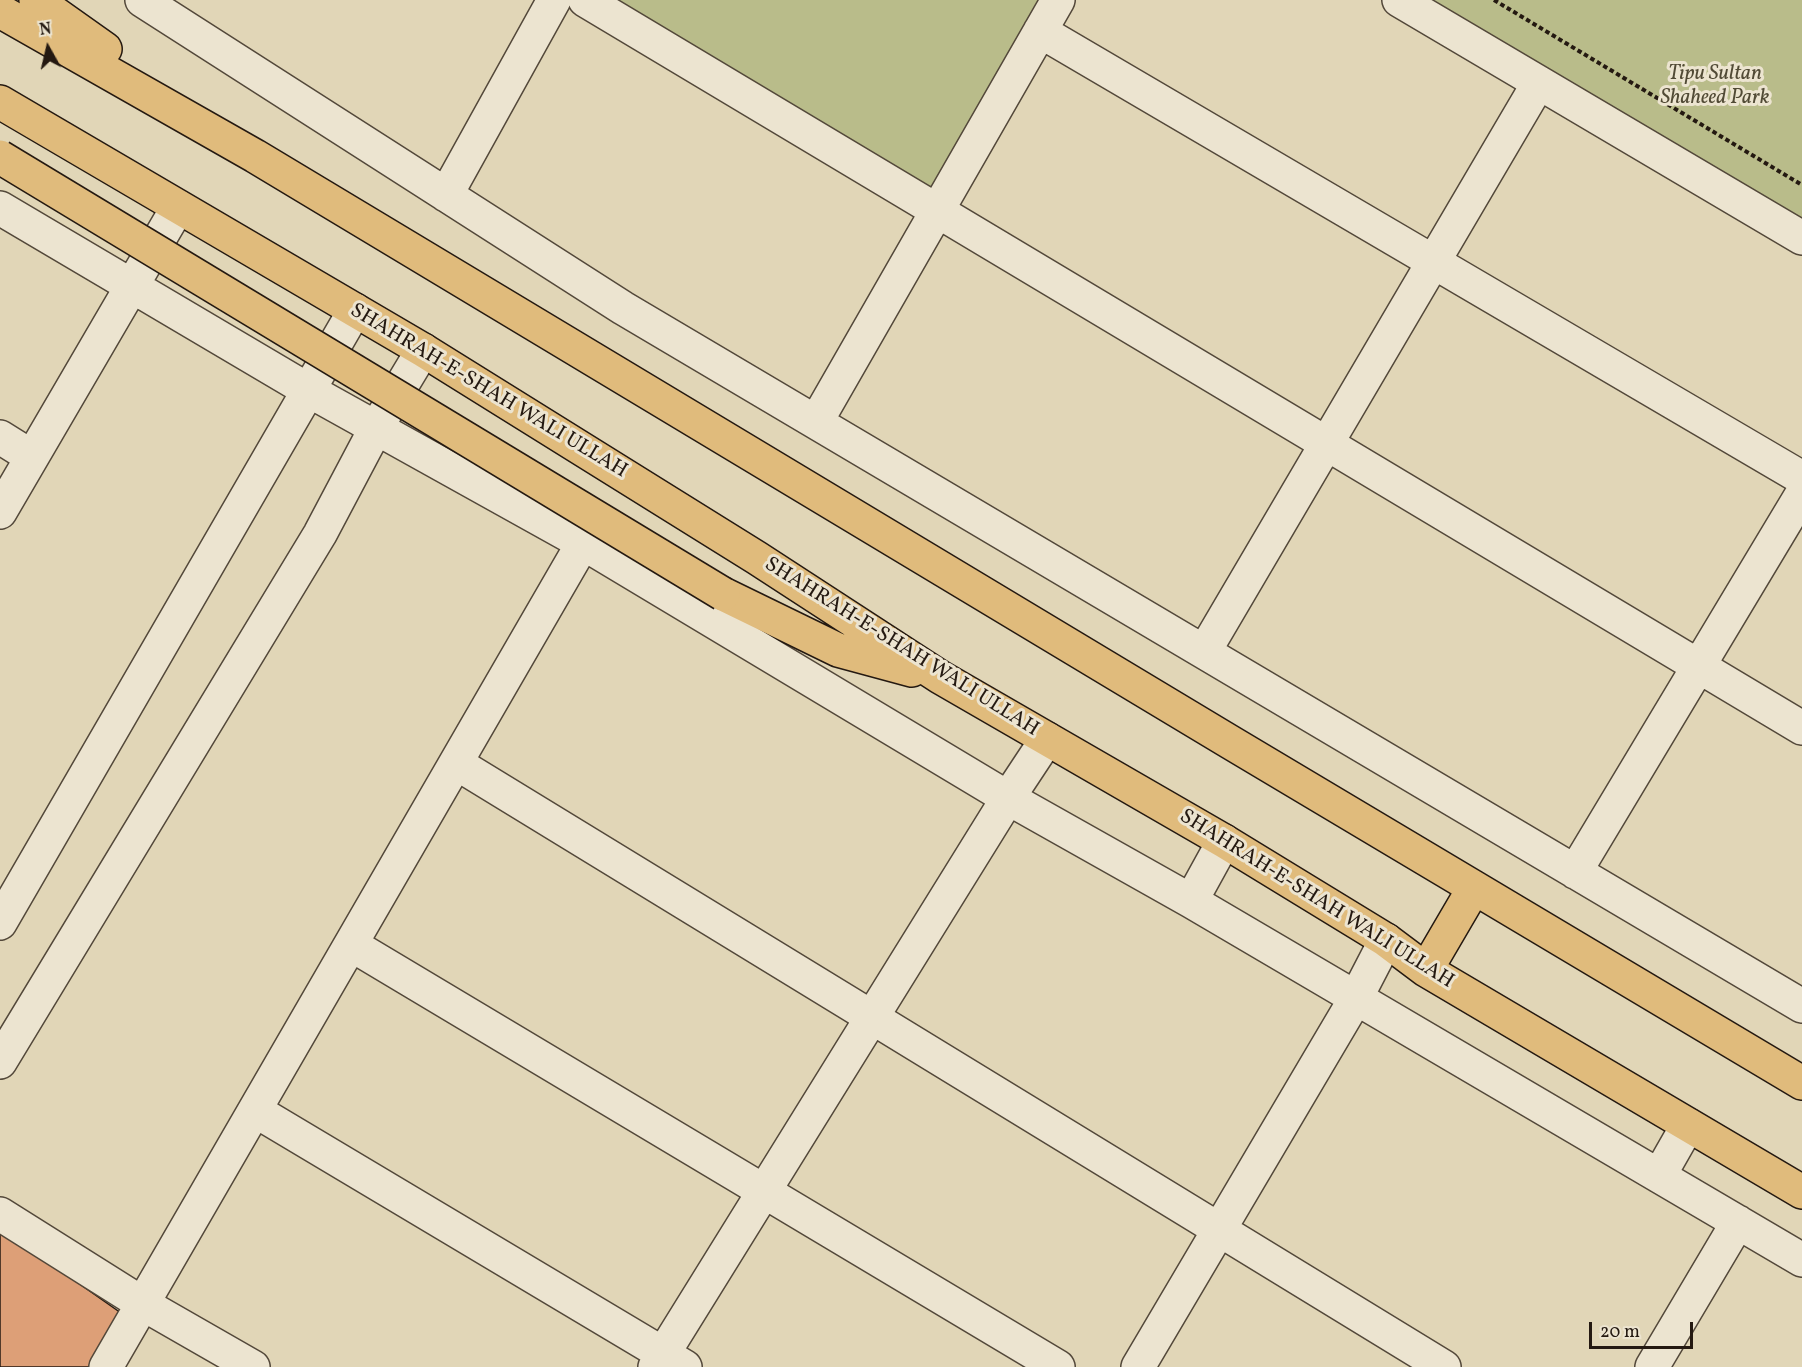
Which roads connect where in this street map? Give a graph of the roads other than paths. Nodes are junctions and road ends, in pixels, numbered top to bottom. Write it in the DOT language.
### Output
graph roads {
  1 [pos="36,0"];
  2 [pos="142,0"];
  3 [pos="554,0"];
  4 [pos="585,0"];
  5 [pos="1058,0"];
  6 [pos="1399,0"];
  7 [pos="0,11"];
  8 [pos="1040,31"];
  9 [pos="1538,84"];
  10 [pos="0,102"];
  11 [pos="255,156"];
  12 [pos="0,157"];
  13 [pos="446,195"];
  14 [pos="178,207"];
  15 [pos="0,208"];
  16 [pos="937,211"];
  17 [pos="1802,238"];
  18 [pos="1433,262"];
  19 [pos="132,286"];
  20 [pos="355,310"];
  21 [pos="423,350"];
  22 [pos="308,390"];
  23 [pos="816,422"];
  24 [pos="376,428"];
  25 [pos="0,437"];
  26 [pos="1327,444"];
  27 [pos="32,457"];
  28 [pos="1802,478"];
  29 [pos="1802,494"];
  30 [pos="0,512"];
  31 [pos="583,543"];
  32 [pos="1204,652"];
  33 [pos="1699,667"];
  34 [pos="940,677"];
  35 [pos="1802,728"];
  36 [pos="1047,739"];
  37 [pos="456,764"];
  38 [pos="1008,798"];
  39 [pos="1224,841"];
  40 [pos="1575,872"];
  41 [pos="1474,888"];
  42 [pos="1191,901"];
  43 [pos="0,923"];
  44 [pos="1386,940"];
  45 [pos="352,945"];
  46 [pos="1426,970"];
  47 [pos="1356,998"];
  48 [pos="1802,1006"];
  49 [pos="872,1018"];
  50 [pos="0,1062"];
  51 [pos="1802,1083"];
  52 [pos="256,1111"];
  53 [pos="1688,1125"];
  54 [pos="1659,1176"];
  55 [pos="764,1191"];
  56 [pos="1802,1192"];
  57 [pos="0,1214"];
  58 [pos="1737,1222"];
  59 [pos="1219,1230"];
  60 [pos="1802,1260"];
  61 [pos="143,1304"];
  62 [pos="668,1363"];
  63 [pos="106,1367"];
  64 [pos="253,1367"];
  65 [pos="1058,1367"];
  66 [pos="1138,1367"];
  67 [pos="1444,1367"];
  68 [pos="1652,1367"];
  1 -- 11 [label="main road"];
  2 -- 13 [label="street"];
  3 -- 13 [label="street"];
  4 -- 16 [label="street"];
  5 -- 8 [label="street"];
  6 -- 9 [label="street"];
  7 -- 11 [label="main road"];
  8 -- 16 [label="street"];
  8 -- 18 [label="street"];
  9 -- 17 [label="street"];
  9 -- 18 [label="street"];
  10 -- 14 [label="main road, SHAHRAH-E-SHAH WALI ULLAH"];
  11 -- 41 [label="main road"];
  12 -- 34 [label="main road, bridge"];
  13 -- 23 [label="street"];
  14 -- 19 [label="street"];
  14 -- 20 [label="main road, SHAHRAH-E-SHAH WALI ULLAH"];
  15 -- 19 [label="street"];
  16 -- 23 [label="street"];
  16 -- 26 [label="street"];
  18 -- 26 [label="street"];
  18 -- 28 [label="street"];
  19 -- 22 [label="street"];
  19 -- 27 [label="street"];
  20 -- 21 [label="main road, SHAHRAH-E-SHAH WALI ULLAH"];
  20 -- 22 [label="street"];
  21 -- 24 [label="street"];
  21 -- 34 [label="main road, SHAHRAH-E-SHAH WALI ULLAH"];
  22 -- 24 [label="street"];
  22 -- 43 [label="street"];
  23 -- 32 [label="street"];
  24 -- 31 [label="street"];
  24 -- 50 [label="street"];
  25 -- 27 [label="street"];
  26 -- 32 [label="street"];
  26 -- 33 [label="street"];
  27 -- 30 [label="street"];
  29 -- 33 [label="street"];
  31 -- 37 [label="street"];
  31 -- 38 [label="street"];
  32 -- 40 [label="street"];
  33 -- 35 [label="street"];
  33 -- 40 [label="street"];
  34 -- 36 [label="main road, SHAHRAH-E-SHAH WALI ULLAH"];
  36 -- 38 [label="street"];
  36 -- 39 [label="main road, SHAHRAH-E-SHAH WALI ULLAH"];
  37 -- 45 [label="street"];
  37 -- 49 [label="street"];
  38 -- 42 [label="street"];
  38 -- 49 [label="street"];
  39 -- 42 [label="street"];
  39 -- 44 [label="main road, SHAHRAH-E-SHAH WALI ULLAH"];
  40 -- 48 [label="street"];
  41 -- 46 [label="main road"];
  41 -- 51 [label="main road"];
  42 -- 47 [label="street"];
  44 -- 46 [label="main road, SHAHRAH-E-SHAH WALI ULLAH"];
  44 -- 47 [label="street"];
  45 -- 52 [label="street"];
  45 -- 55 [label="street"];
  46 -- 53 [label="main road, SHAHRAH-E-SHAH WALI ULLAH"];
  47 -- 54 [label="street"];
  47 -- 59 [label="street"];
  49 -- 55 [label="street"];
  49 -- 59 [label="street"];
  52 -- 61 [label="street"];
  52 -- 62 [label="street"];
  53 -- 54 [label="street"];
  53 -- 56 [label="main road, SHAHRAH-E-SHAH WALI ULLAH"];
  54 -- 58 [label="street"];
  55 -- 62 [label="street"];
  55 -- 65 [label="street"];
  57 -- 61 [label="street"];
  58 -- 60 [label="street"];
  58 -- 68 [label="street"];
  59 -- 66 [label="street"];
  59 -- 67 [label="street"];
  61 -- 63 [label="street"];
  61 -- 64 [label="street"];
}
